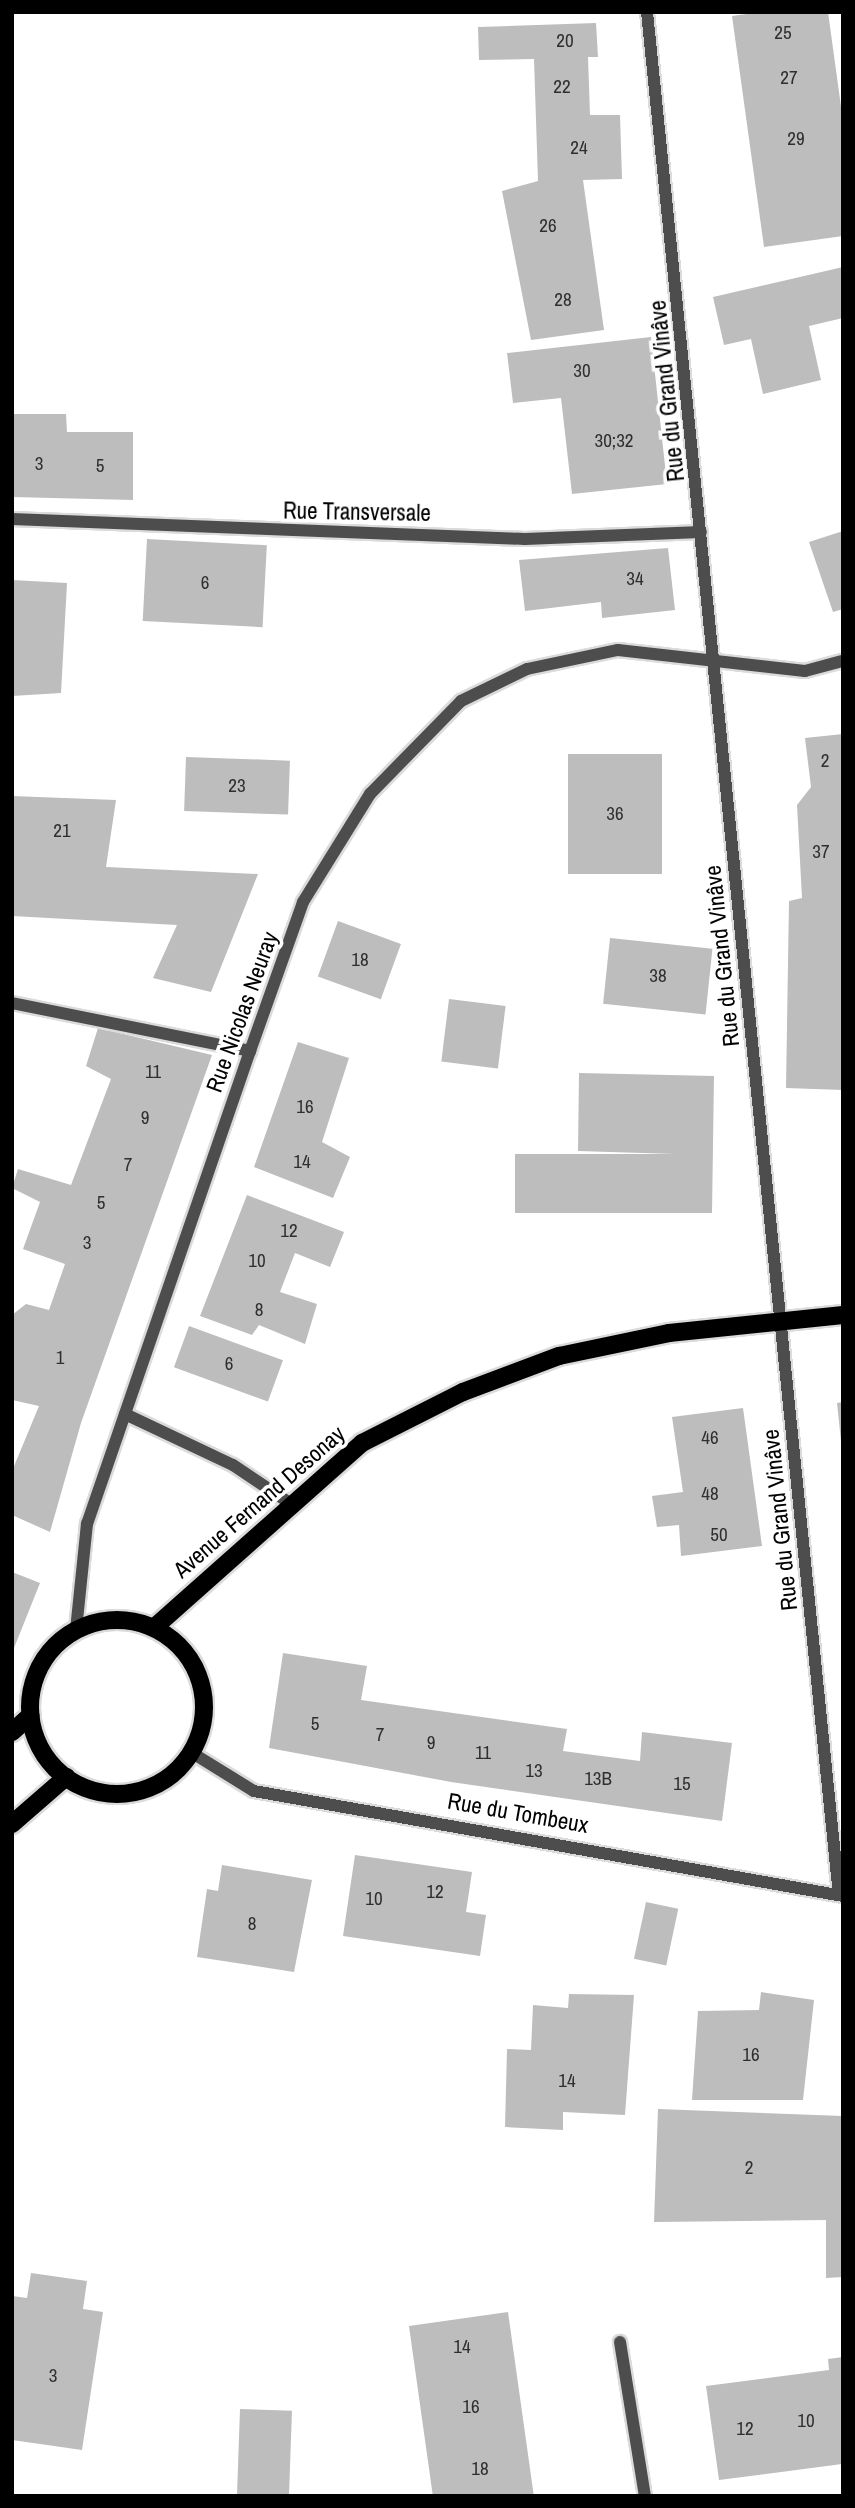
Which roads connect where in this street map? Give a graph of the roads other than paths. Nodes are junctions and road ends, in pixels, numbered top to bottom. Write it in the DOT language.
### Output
graph roads {
  1 [pos="648,12"];
  2 [pos="12,519"];
  3 [pos="701,532"];
  4 [pos="711,658"];
  5 [pos="843,661"];
  6 [pos="12,1003"];
  7 [pos="250,1051"];
  8 [pos="843,1315"];
  9 [pos="784,1321"];
  10 [pos="125,1414"];
  11 [pos="291,1504"];
  12 [pos="157,1625"];
  13 [pos="76,1630"];
  14 [pos="31,1715"];
  15 [pos="12,1732"];
  16 [pos="194,1754"];
  17 [pos="66,1777"];
  18 [pos="12,1824"];
  19 [pos="841,1895"];
  20 [pos="620,2342"];
  21 [pos="645,2496"];
  1 -- 3 [label="street, Rue du Grand Vinâve"];
  2 -- 3 [label="street, Rue Transversale"];
  3 -- 4 [label="street, Rue du Grand Vinâve"];
  4 -- 5 [label="street, Rue Nicolas Neuray"];
  4 -- 7 [label="street, Rue Nicolas Neuray"];
  4 -- 9 [label="street, Rue du Grand Vinâve"];
  6 -- 7 [label="street"];
  7 -- 10 [label="street, Rue Nicolas Neuray"];
  8 -- 9 [label="main road, Avenue Fernand Desonay"];
  9 -- 11 [label="main road, Avenue Fernand Desonay"];
  9 -- 19 [label="street, Rue du Grand Vinâve"];
  10 -- 11 [label="street"];
  10 -- 13 [label="street, Rue Nicolas Neuray"];
  11 -- 12 [label="main road, Avenue Fernand Desonay"];
  12 -- 13 [label="main road"];
  12 -- 16 [label="main road"];
  13 -- 14 [label="main road"];
  14 -- 15 [label="main road"];
  14 -- 17 [label="main road"];
  16 -- 17 [label="main road"];
  16 -- 19 [label="street, Rue du Tombeux"];
  17 -- 18 [label="main road"];
  20 -- 21 [label="street"];
}
